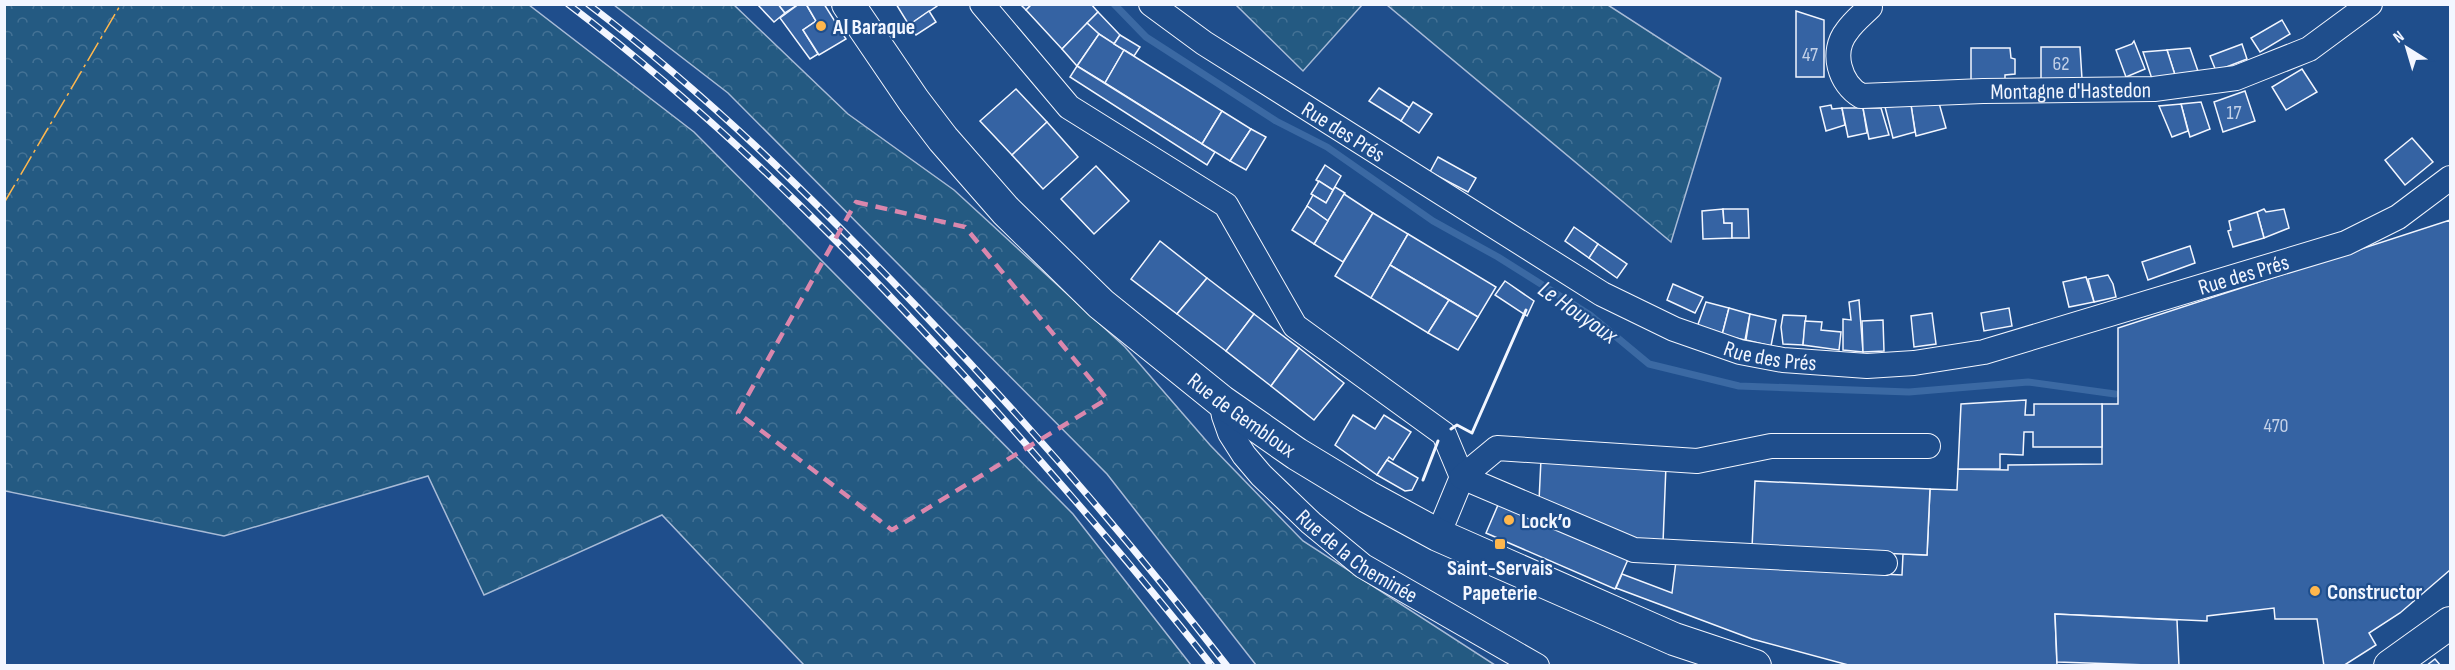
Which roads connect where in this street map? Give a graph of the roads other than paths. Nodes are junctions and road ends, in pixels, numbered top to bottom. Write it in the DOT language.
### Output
graph roads {
  1 [pos="848,4"];
  2 [pos="982,4"];
  3 [pos="1151,4"];
  4 [pos="2370,4"];
  5 [pos="1868,5"];
  6 [pos="2451,178"];
  7 [pos="1221,401"];
  8 [pos="1928,446"];
  9 [pos="1461,477"];
  10 [pos="1438,535"];
  11 [pos="1885,563"];
  12 [pos="2451,623"];
  13 [pos="1537,666"];
  14 [pos="1755,666"];
  15 [pos="2390,666"];
  1 -- 7 [label="main road, Rue de Gembloux"];
  2 -- 9 [label="street"];
  3 -- 6 [label="street, Rue des Prés"];
  4 -- 5 [label="street, Montagne d'Hastedon"];
  7 -- 10 [label="main road, Rue de Gembloux"];
  7 -- 13 [label="street, Rue de la Cheminée"];
  8 -- 9 [label="street"];
  9 -- 10 [label="street"];
  9 -- 11 [label="street"];
  10 -- 14 [label="main road, Rue de Gembloux"];
  12 -- 15 [label="main road"];
}
